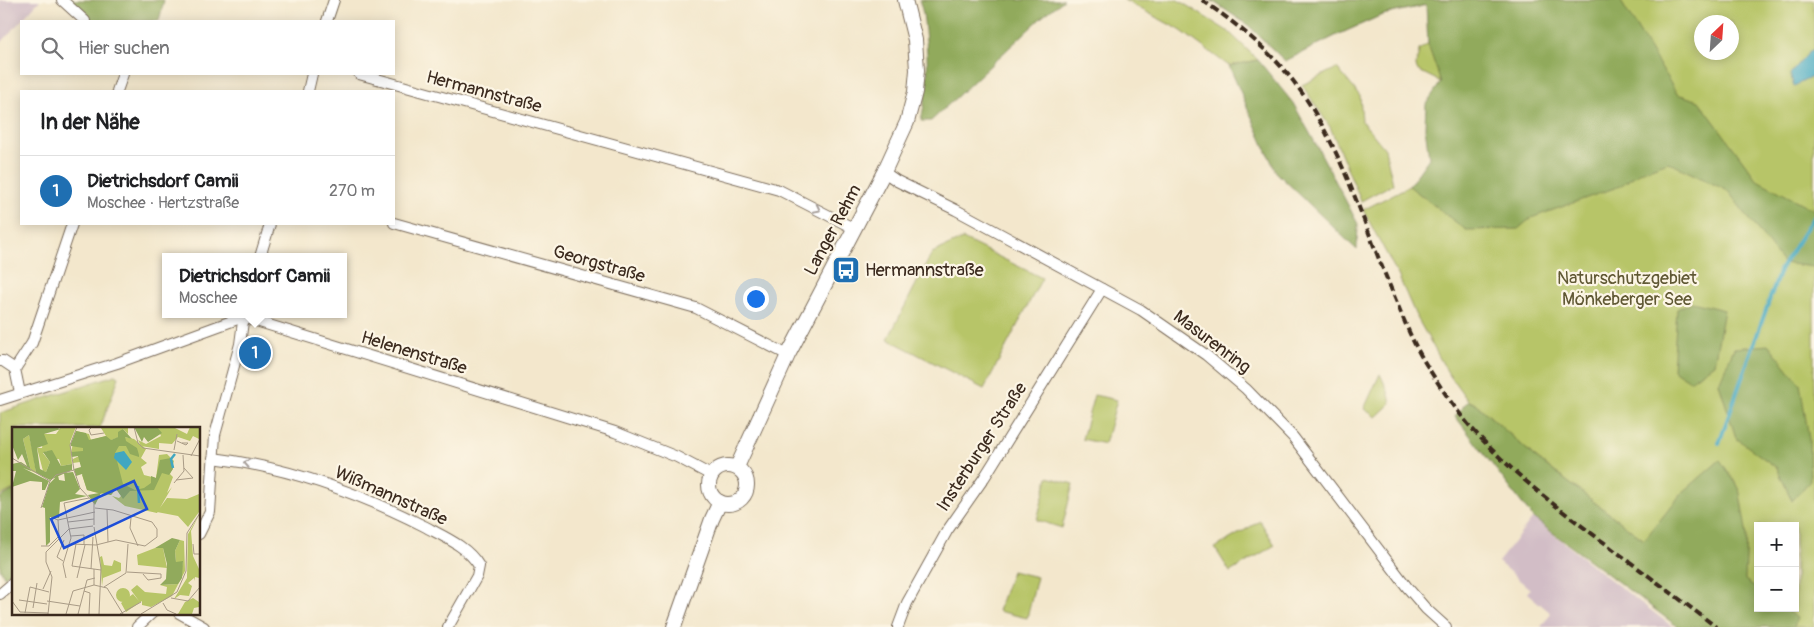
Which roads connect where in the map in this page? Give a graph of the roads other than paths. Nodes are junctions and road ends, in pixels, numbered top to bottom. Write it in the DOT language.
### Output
graph roads {
  1 [pos="62,0"];
  2 [pos="334,0"];
  3 [pos="905,0"];
  4 [pos="85,20"];
  5 [pos="328,20"];
  6 [pos="123,75"];
  7 [pos="312,75"];
  8 [pos="363,75"];
  9 [pos="117,90"];
  10 [pos="308,90"];
  11 [pos="884,172"];
  12 [pos="395,223"];
  13 [pos="72,225"];
  14 [pos="270,225"];
  15 [pos="855,229"];
  16 [pos="261,253"];
  17 [pos="1102,289"];
  18 [pos="239,318"];
  19 [pos="244,318"];
  20 [pos="250,318"];
  21 [pos="788,355"];
  22 [pos="0,360"];
  23 [pos="15,369"];
  24 [pos="20,393"];
  25 [pos="0,400"];
  26 [pos="213,458"];
  27 [pos="737,467"];
  28 [pos="711,475"];
  29 [pos="720,502"];
  30 [pos="200,532"];
  31 [pos="12,584"];
  32 [pos="0,594"];
  33 [pos="151,614"];
  34 [pos="181,614"];
  35 [pos="138,627"];
  36 [pos="204,627"];
  37 [pos="448,627"];
  38 [pos="674,627"];
  39 [pos="898,627"];
  40 [pos="1446,627"];
  1 -- 4 [label="street"];
  2 -- 5 [label="street"];
  3 -- 11 [label="street, Langer Rehm"];
  6 -- 9 [label="street"];
  7 -- 10 [label="street"];
  8 -- 15 [label="street, Hermannstraße, one-way"];
  11 -- 15 [label="street, Langer Rehm"];
  11 -- 17 [label="street, Masurenring"];
  12 -- 21 [label="street, Georgstraße"];
  13 -- 23 [label="street"];
  14 -- 16 [label="street"];
  15 -- 21 [label="street, Langer Rehm"];
  17 -- 39 [label="street, Insterburger Straße"];
  17 -- 40 [label="street, Masurenring"];
  18 -- 24 [label="street"];
  19 -- 26 [label="street"];
  20 -- 28 [label="street, Helenenstraße"];
  21 -- 27 [label="street, Langer Rehm"];
  22 -- 23 [label="street"];
  23 -- 24 [label="street"];
  24 -- 25 [label="street"];
  26 -- 30 [label="street"];
  37 -- 26 [label="street, Wißmannstraße, one-way"];
  27 -- 28 [label="street"];
  27 -- 29 [label="street"];
  28 -- 29 [label="street"];
  29 -- 38 [label="street"];
  31 -- 32 [label="street"];
  33 -- 35 [label="street"];
  34 -- 36 [label="street"];
}
